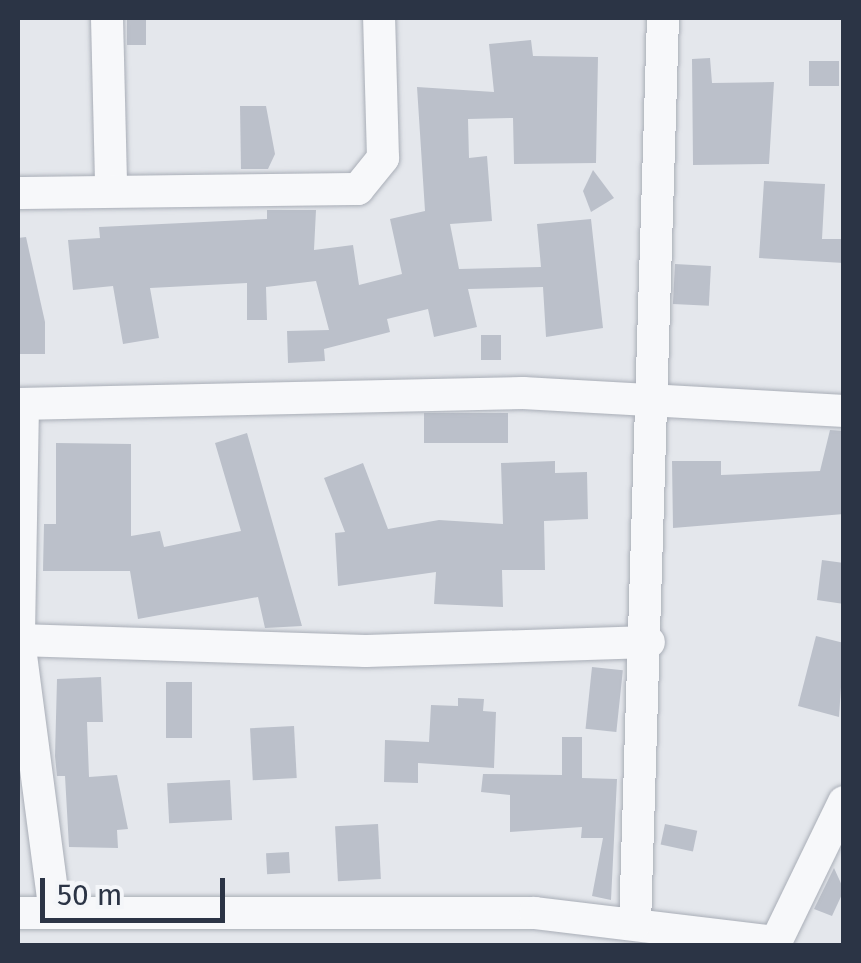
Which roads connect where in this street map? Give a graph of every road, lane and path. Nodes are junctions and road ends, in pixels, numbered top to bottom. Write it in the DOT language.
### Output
graph roads {
  1 [pos="107,18"];
  2 [pos="378,18"];
  3 [pos="663,18"];
  4 [pos="110,186"];
  5 [pos="18,193"];
  6 [pos="648,399"];
  7 [pos="20,404"];
  8 [pos="844,411"];
  9 [pos="18,640"];
  10 [pos="648,642"];
  11 [pos="844,802"];
  12 [pos="68,912"];
  13 [pos="18,913"];
  14 [pos="635,924"];
  15 [pos="365,932"];
  16 [pos="775,944"];
  17 [pos="90,946"];
  1 -- 4 [label="street"];
  2 -- 4 [label="street"];
  3 -- 6 [label="street"];
  4 -- 5 [label="street"];
  6 -- 7 [label="street"];
  6 -- 8 [label="street"];
  6 -- 10 [label="street"];
  7 -- 9 [label="street"];
  9 -- 10 [label="street"];
  9 -- 12 [label="street"];
  10 -- 14 [label="street"];
  11 -- 16 [label="street"];
  12 -- 13 [label="street"];
  12 -- 15 [label="street"];
  12 -- 17 [label="street"];
  14 -- 15 [label="street"];
  14 -- 16 [label="street"];
}
